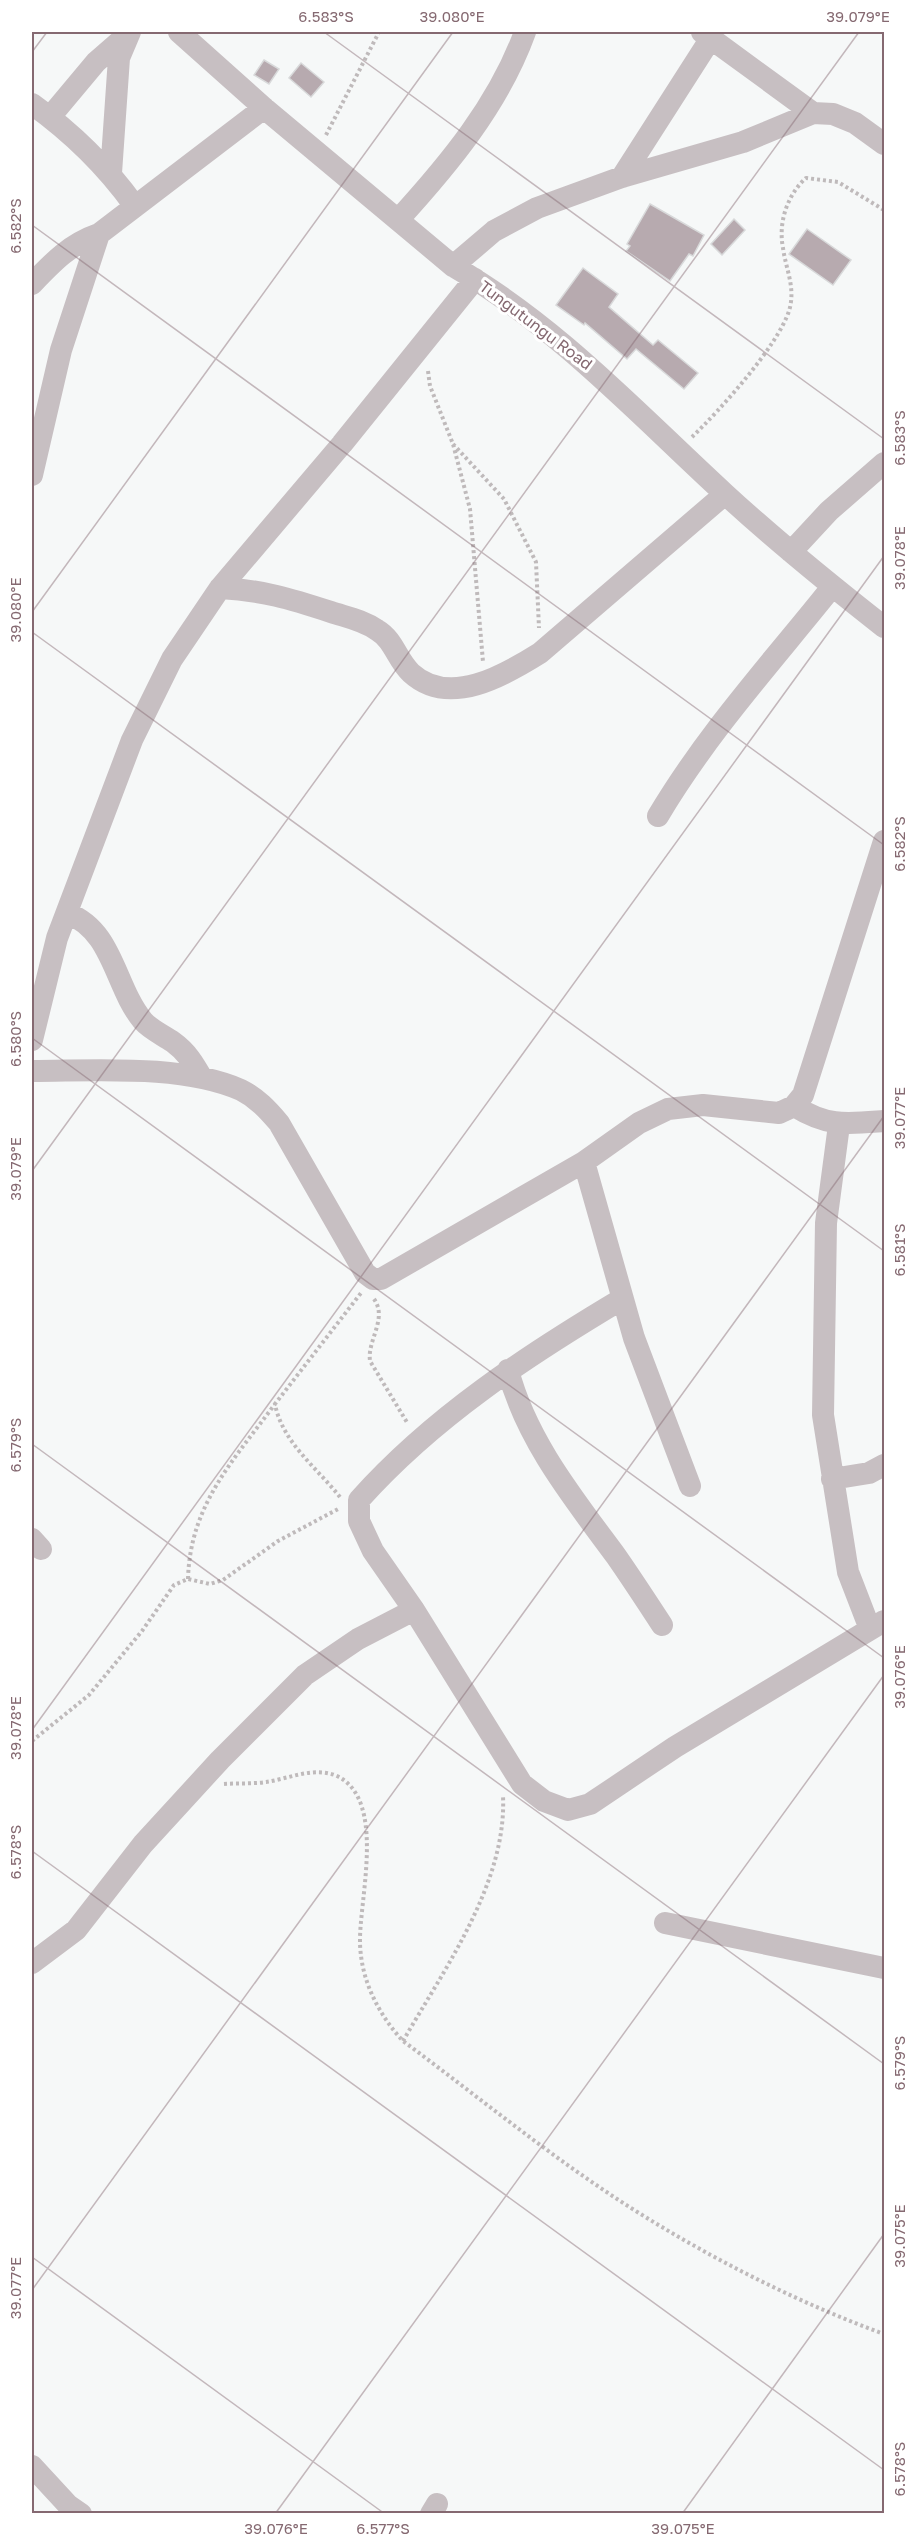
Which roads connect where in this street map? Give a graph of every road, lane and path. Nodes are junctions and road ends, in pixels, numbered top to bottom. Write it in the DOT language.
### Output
graph roads {
  1 [pos="130,32"];
  2 [pos="179,32"];
  3 [pos="379,32"];
  4 [pos="525,32"];
  5 [pos="706,35"];
  6 [pos="32,104"];
  7 [pos="264,108"];
  8 [pos="813,113"];
  9 [pos="50,117"];
  10 [pos="885,144"];
  11 [pos="317,152"];
  12 [pos="111,173"];
  13 [pos="622,177"];
  14 [pos="134,205"];
  15 [pos="885,210"];
  16 [pos="398,220"];
  17 [pos="99,234"];
  18 [pos="453,266"];
  19 [pos="475,279"];
  20 [pos="32,284"];
  21 [pos="424,340"];
  22 [pos="453,444"];
  23 [pos="679,451"];
  24 [pos="885,463"];
  25 [pos="32,475"];
  26 [pos="725,494"];
  27 [pos="791,552"];
  28 [pos="832,586"];
  29 [pos="220,588"];
  30 [pos="885,627"];
  31 [pos="540,653"];
  32 [pos="484,683"];
  33 [pos="658,816"];
  34 [pos="885,841"];
  35 [pos="67,913"];
  36 [pos="32,1040"];
  37 [pos="32,1071"];
  38 [pos="202,1078"];
  39 [pos="794,1106"];
  40 [pos="885,1121"];
  41 [pos="839,1125"];
  42 [pos="584,1162"];
  43 [pos="369,1283"];
  44 [pos="622,1299"];
  45 [pos="508,1370"];
  46 [pos="275,1404"];
  47 [pos="419,1443"];
  48 [pos="885,1465"];
  49 [pos="832,1479"];
  50 [pos="690,1486"];
  51 [pos="188,1579"];
  52 [pos="414,1610"];
  53 [pos="662,1625"];
  54 [pos="877,1625"];
  55 [pos="32,1741"];
  56 [pos="194,1788"];
  57 [pos="503,1792"];
  58 [pos="666,1923"];
  59 [pos="32,1963"];
  60 [pos="885,1968"];
  61 [pos="403,2041"];
  62 [pos="885,2334"];
  63 [pos="32,2466"];
  64 [pos="81,2514"];
  1 -- 9 [label="street"];
  1 -- 12 [label="street"];
  2 -- 7 [label="street, Tungutungu Road"];
  3 -- 11 [label="path"];
  4 -- 16 [label="street"];
  5 -- 8 [label="street"];
  5 -- 13 [label="street"];
  6 -- 9 [label="street"];
  7 -- 11 [label="street, Tungutungu Road"];
  7 -- 14 [label="street"];
  8 -- 10 [label="street"];
  8 -- 13 [label="street"];
  9 -- 12 [label="street"];
  11 -- 16 [label="street, Tungutungu Road"];
  12 -- 14 [label="street"];
  13 -- 18 [label="street"];
  14 -- 17 [label="street"];
  15 -- 23 [label="path"];
  16 -- 18 [label="street, Tungutungu Road"];
  17 -- 20 [label="street"];
  17 -- 25 [label="street"];
  18 -- 19 [label="street, Tungutungu Road"];
  19 -- 21 [label="street"];
  19 -- 23 [label="street, Tungutungu Road"];
  21 -- 22 [label="path"];
  21 -- 29 [label="street"];
  22 -- 31 [label="path"];
  22 -- 32 [label="path"];
  23 -- 26 [label="street, Tungutungu Road"];
  24 -- 27 [label="street"];
  26 -- 27 [label="street, Tungutungu Road"];
  26 -- 31 [label="street"];
  27 -- 28 [label="street, Tungutungu Road"];
  28 -- 30 [label="street, Tungutungu Road"];
  28 -- 33 [label="street"];
  29 -- 32 [label="street"];
  29 -- 35 [label="street"];
  31 -- 32 [label="street"];
  34 -- 39 [label="street"];
  35 -- 36 [label="street"];
  35 -- 38 [label="street"];
  37 -- 38 [label="street"];
  38 -- 43 [label="street"];
  39 -- 41 [label="street"];
  39 -- 42 [label="street"];
  40 -- 41 [label="street"];
  41 -- 49 [label="street"];
  42 -- 43 [label="street"];
  42 -- 44 [label="street"];
  43 -- 46 [label="path"];
  43 -- 47 [label="path"];
  44 -- 45 [label="street"];
  44 -- 50 [label="street"];
  45 -- 47 [label="street"];
  45 -- 53 [label="street"];
  46 -- 51 [label="path"];
  46 -- 51 [label="path"];
  47 -- 52 [label="street"];
  48 -- 49 [label="street"];
  49 -- 54 [label="street"];
  51 -- 55 [label="path"];
  52 -- 54 [label="street"];
  52 -- 56 [label="street"];
  56 -- 59 [label="street"];
  56 -- 61 [label="path"];
  57 -- 61 [label="path"];
  58 -- 60 [label="street"];
  61 -- 62 [label="path"];
  63 -- 64 [label="street"];
}
